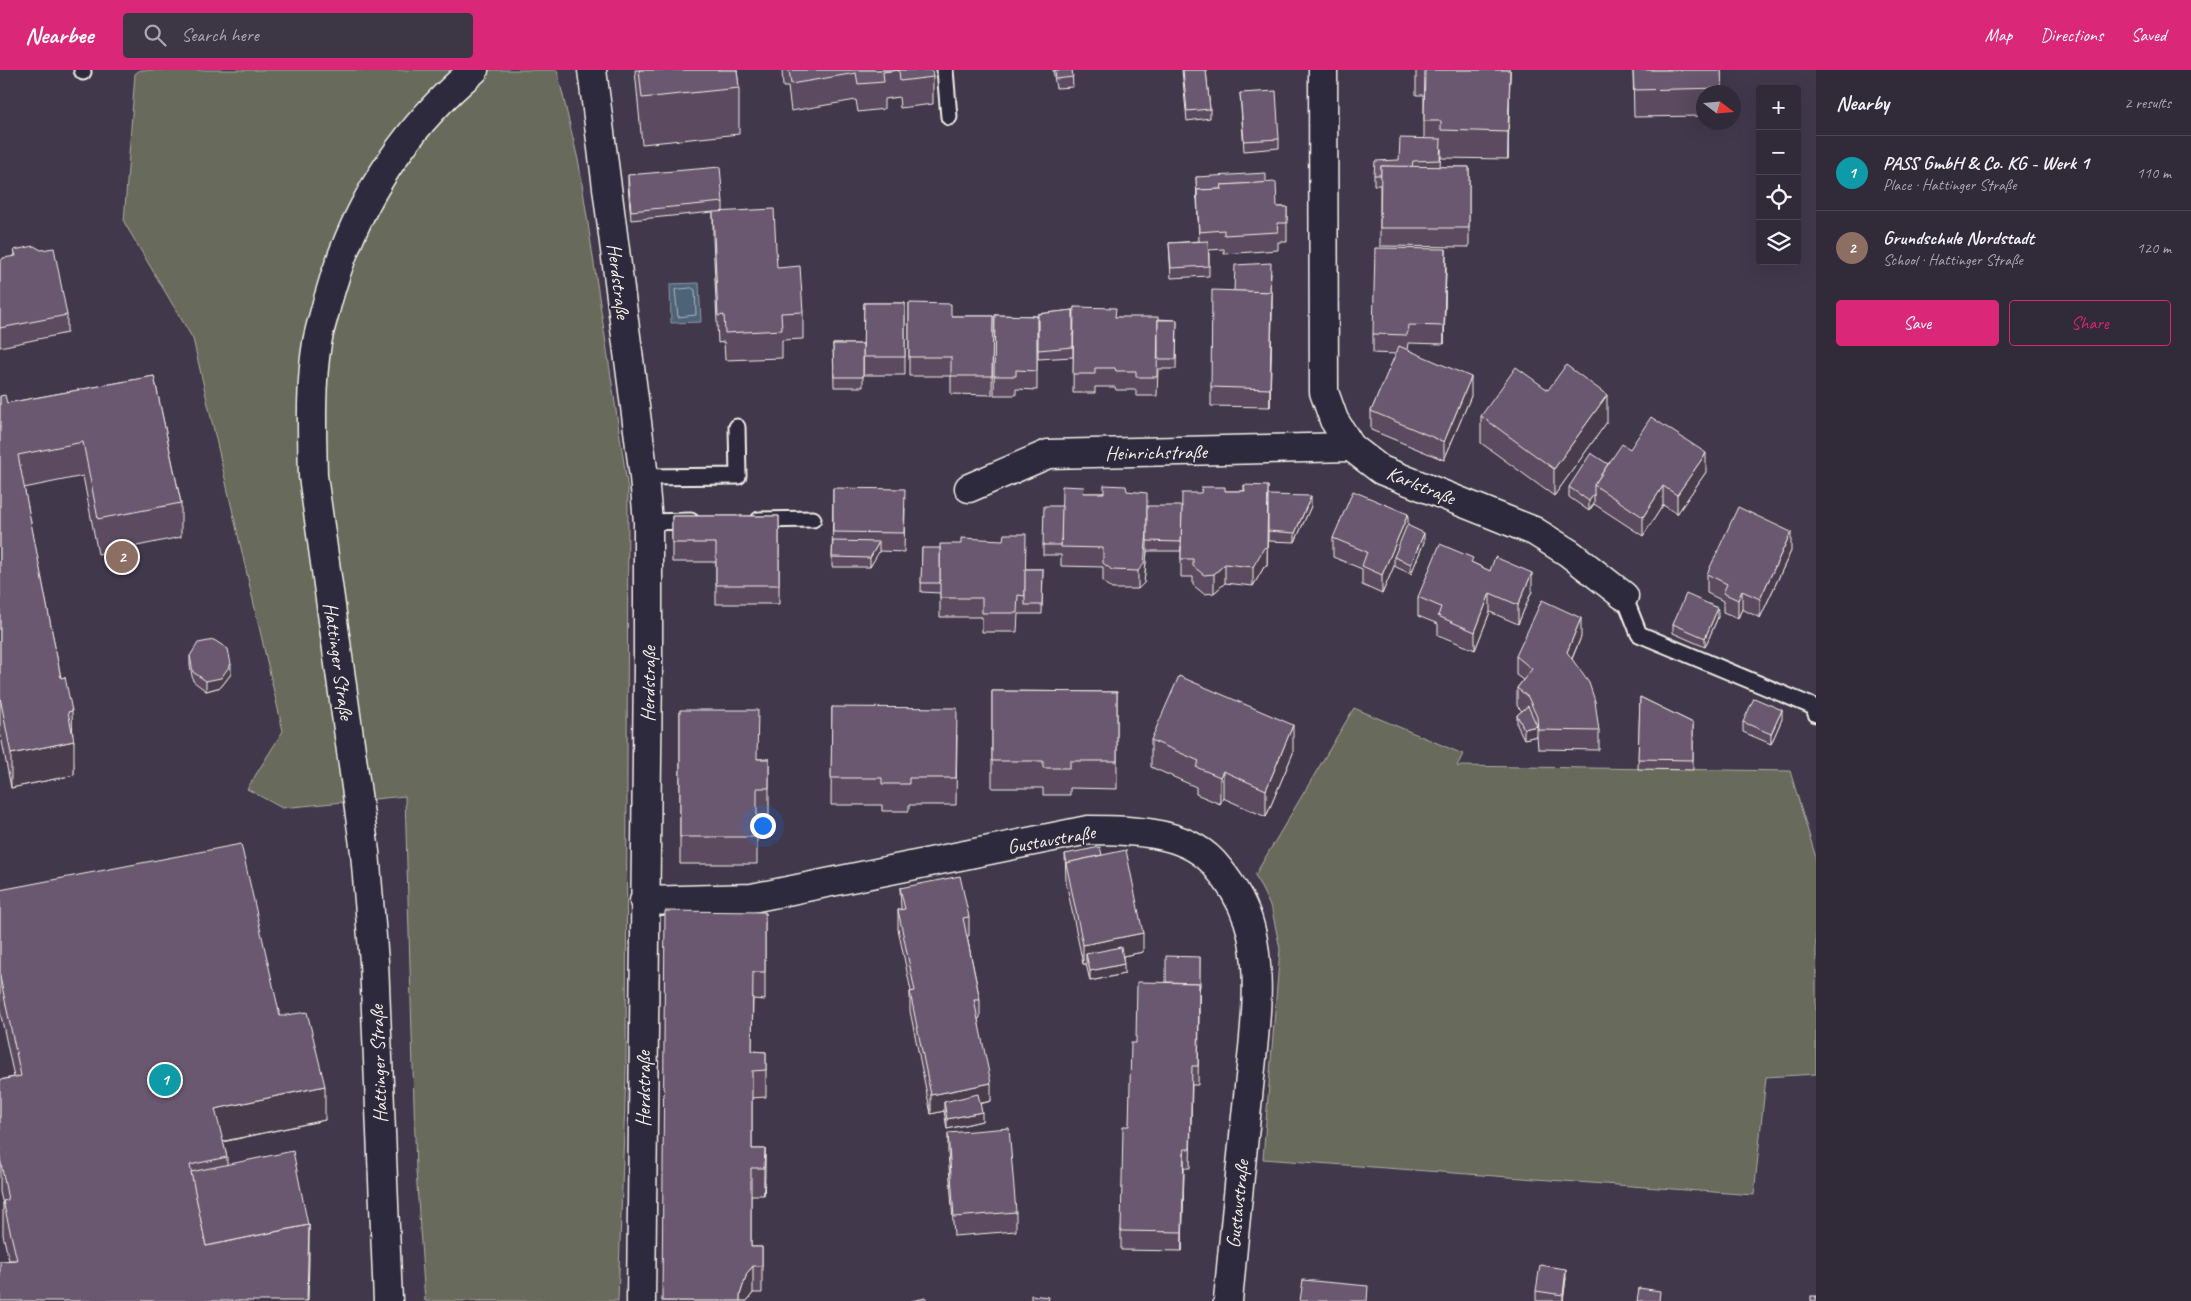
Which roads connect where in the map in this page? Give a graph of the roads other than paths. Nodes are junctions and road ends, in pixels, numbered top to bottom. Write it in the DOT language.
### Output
graph roads {
  1 [pos="474,70"];
  2 [pos="592,70"];
  3 [pos="945,70"];
  4 [pos="1323,70"];
  5 [pos="949,117"];
  6 [pos="737,427"];
  7 [pos="1351,447"];
  8 [pos="644,477"];
  9 [pos="969,488"];
  10 [pos="813,520"];
  11 [pos="706,521"];
  12 [pos="745,521"];
  13 [pos="648,522"];
  14 [pos="1624,596"];
  15 [pos="1815,710"];
  16 [pos="644,901"];
  17 [pos="388,1301"];
  18 [pos="641,1301"];
  19 [pos="1228,1301"];
  1 -- 17 [label="street, Hattinger Straße"];
  2 -- 8 [label="street, Herdstraße"];
  3 -- 5 [label="lane"];
  4 -- 7 [label="street, Karlstraße"];
  6 -- 8 [label="lane"];
  7 -- 9 [label="street, Heinrichstraße"];
  7 -- 14 [label="street, Karlstraße"];
  8 -- 13 [label="street, Herdstraße"];
  10 -- 12 [label="lane"];
  11 -- 13 [label="lane"];
  13 -- 16 [label="street, Herdstraße"];
  14 -- 15 [label="lane, Karlstraße"];
  16 -- 18 [label="street, Herdstraße"];
  16 -- 19 [label="street, Gustavstraße"];
}
